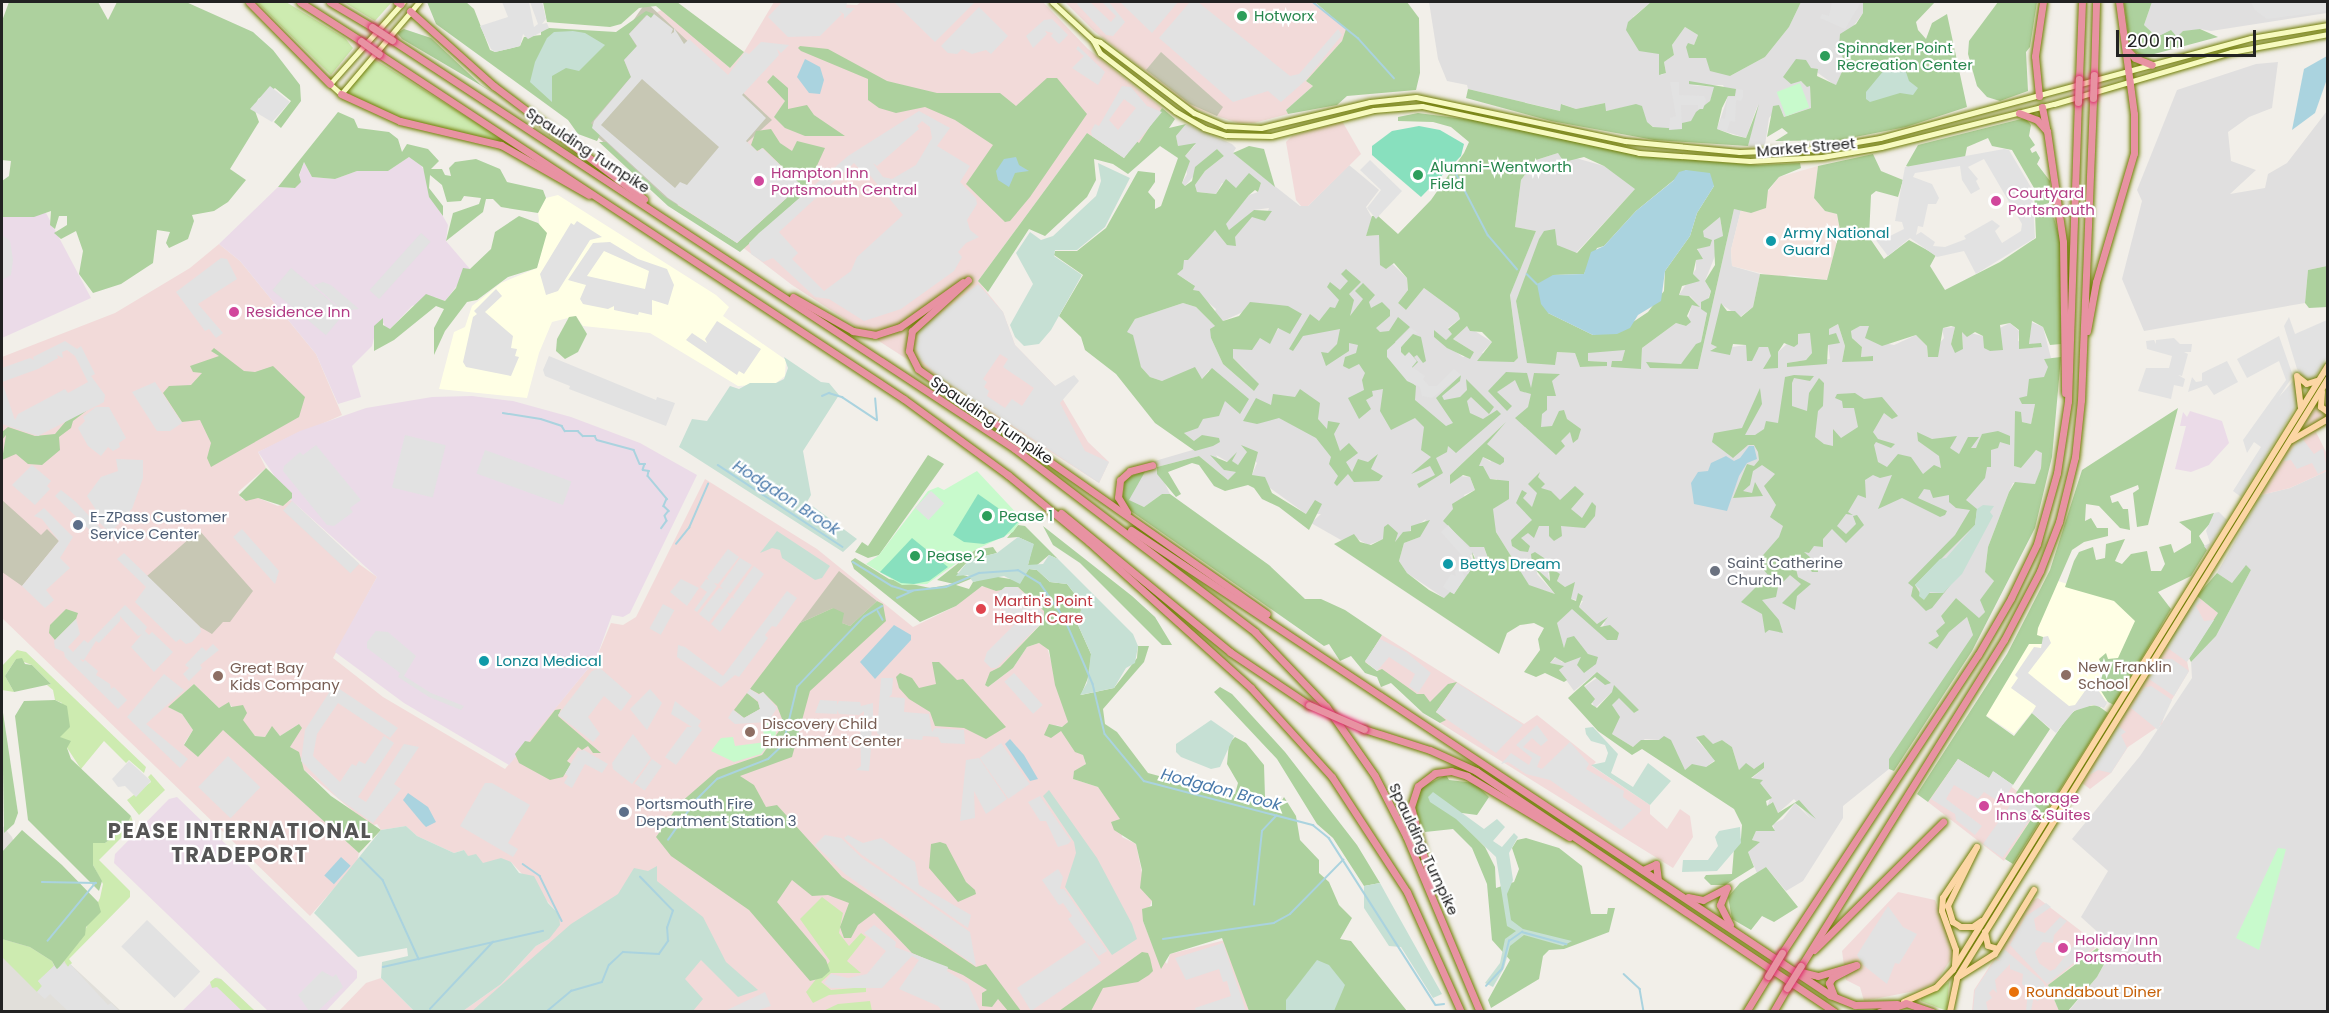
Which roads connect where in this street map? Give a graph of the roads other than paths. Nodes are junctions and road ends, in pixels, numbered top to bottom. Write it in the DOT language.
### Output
graph roads {
  1 [pos="249,2"];
  2 [pos="300,2"];
  3 [pos="330,2"];
  4 [pos="400,2"];
  5 [pos="419,2"];
  6 [pos="1052,2"];
  7 [pos="2043,2"];
  8 [pos="2082,2"];
  9 [pos="2096,2"];
  10 [pos="2119,2"];
  11 [pos="410,11"];
  12 [pos="2328,25"];
  13 [pos="2328,34"];
  14 [pos="1093,40"];
  15 [pos="2126,48"];
  16 [pos="2152,65"];
  17 [pos="2129,71"];
  18 [pos="2130,82"];
  19 [pos="330,84"];
  20 [pos="341,94"];
  21 [pos="2039,96"];
  22 [pos="2042,107"];
  23 [pos="2019,113"];
  24 [pos="2047,131"];
  25 [pos="651,207"];
  26 [pos="661,237"];
  27 [pos="744,270"];
  28 [pos="2084,339"];
  29 [pos="2067,341"];
  30 [pos="2328,366"];
  31 [pos="2323,382"];
  32 [pos="2301,408"];
  33 [pos="2328,412"];
  34 [pos="2328,419"];
  35 [pos="2287,444"];
  36 [pos="1152,465"];
  37 [pos="1015,481"];
  38 [pos="1077,495"];
  39 [pos="1132,518"];
  40 [pos="1318,654"];
  41 [pos="1943,822"];
  42 [pos="1643,870"];
  43 [pos="1658,880"];
  44 [pos="1647,884"];
  45 [pos="2034,890"];
  46 [pos="1679,894"];
  47 [pos="1988,914"];
  48 [pos="1441,919"];
  49 [pos="1735,932"];
  50 [pos="1985,932"];
  51 [pos="1998,950"];
  52 [pos="1459,961"];
  53 [pos="1801,966"];
  54 [pos="1788,967"];
  55 [pos="1953,970"];
  56 [pos="1957,978"];
  57 [pos="1834,997"];
  58 [pos="1898,1004"];
  59 [pos="1461,1011"];
  60 [pos="1480,1011"];
  61 [pos="1485,1011"];
  62 [pos="1746,1011"];
  63 [pos="1773,1011"];
  64 [pos="1835,1011"];
  65 [pos="1879,1011"];
  66 [pos="1932,1011"];
  67 [pos="1950,1011"];
  1 -- 19 [label="highway"];
  2 -- 26 [label="highway, bridge"];
  3 -- 25 [label="highway, Spaulding Turnpike, bridge"];
  4 -- 11 [label="main road"];
  4 -- 19 [label="main road"];
  5 -- 11 [label="main road"];
  6 -- 14 [label="main road"];
  7 -- 21 [label="highway"];
  8 -- 29 [label="highway, bridge"];
  9 -- 28 [label="highway, bridge"];
  10 -- 15 [label="highway"];
  11 -- 20 [label="main road"];
  11 -- 25 [label="highway"];
  12 -- 16 [label="main road, Market Street"];
  13 -- 18 [label="main road, Market Street"];
  14 -- 21 [label="main road, Market Street"];
  14 -- 23 [label="main road, Market Street"];
  15 -- 16 [label="highway"];
  15 -- 17 [label="highway"];
  16 -- 17 [label="main road, Market Street"];
  17 -- 18 [label="highway"];
  17 -- 21 [label="main road, Market Street"];
  18 -- 22 [label="main road, Market Street"];
  18 -- 28 [label="highway"];
  19 -- 20 [label="main road"];
  20 -- 26 [label="highway"];
  21 -- 22 [label="main road"];
  22 -- 23 [label="main road, Market Street"];
  22 -- 24 [label="highway"];
  23 -- 24 [label="highway"];
  24 -- 29 [label="highway"];
  25 -- 27 [label="highway, Spaulding Turnpike"];
  26 -- 37 [label="highway"];
  27 -- 38 [label="highway, Spaulding Turnpike"];
  27 -- 39 [label="highway"];
  28 -- 53 [label="highway"];
  29 -- 62 [label="highway, bridge"];
  30 -- 31 [label="main road"];
  31 -- 32 [label="main road"];
  31 -- 32 [label="main road"];
  31 -- 33 [label="main road"];
  31 -- 35 [label="main road"];
  32 -- 47 [label="main road"];
  34 -- 35 [label="main road"];
  35 -- 50 [label="main road"];
  36 -- 39 [label="highway"];
  37 -- 44 [label="highway, bridge"];
  37 -- 59 [label="highway"];
  38 -- 40 [label="highway"];
  38 -- 48 [label="highway, Spaulding Turnpike"];
  39 -- 40 [label="highway"];
  40 -- 42 [label="highway"];
  41 -- 53 [label="highway"];
  42 -- 43 [label="highway"];
  42 -- 43 [label="highway"];
  43 -- 46 [label="highway"];
  44 -- 48 [label="highway"];
  44 -- 64 [label="highway"];
  45 -- 51 [label="main road"];
  46 -- 49 [label="highway"];
  46 -- 49 [label="highway"];
  47 -- 55 [label="main road"];
  47 -- 55 [label="main road"];
  48 -- 52 [label="highway, Spaulding Turnpike"];
  49 -- 54 [label="highway"];
  50 -- 51 [label="main road"];
  50 -- 56 [label="main road"];
  51 -- 56 [label="main road"];
  52 -- 60 [label="highway, Spaulding Turnpike"];
  52 -- 61 [label="highway"];
  53 -- 63 [label="highway, bridge"];
  54 -- 57 [label="highway"];
  54 -- 57 [label="highway"];
  55 -- 58 [label="main road"];
  56 -- 67 [label="main road"];
  57 -- 58 [label="highway"];
  58 -- 65 [label="highway"];
  58 -- 66 [label="highway"];
}
